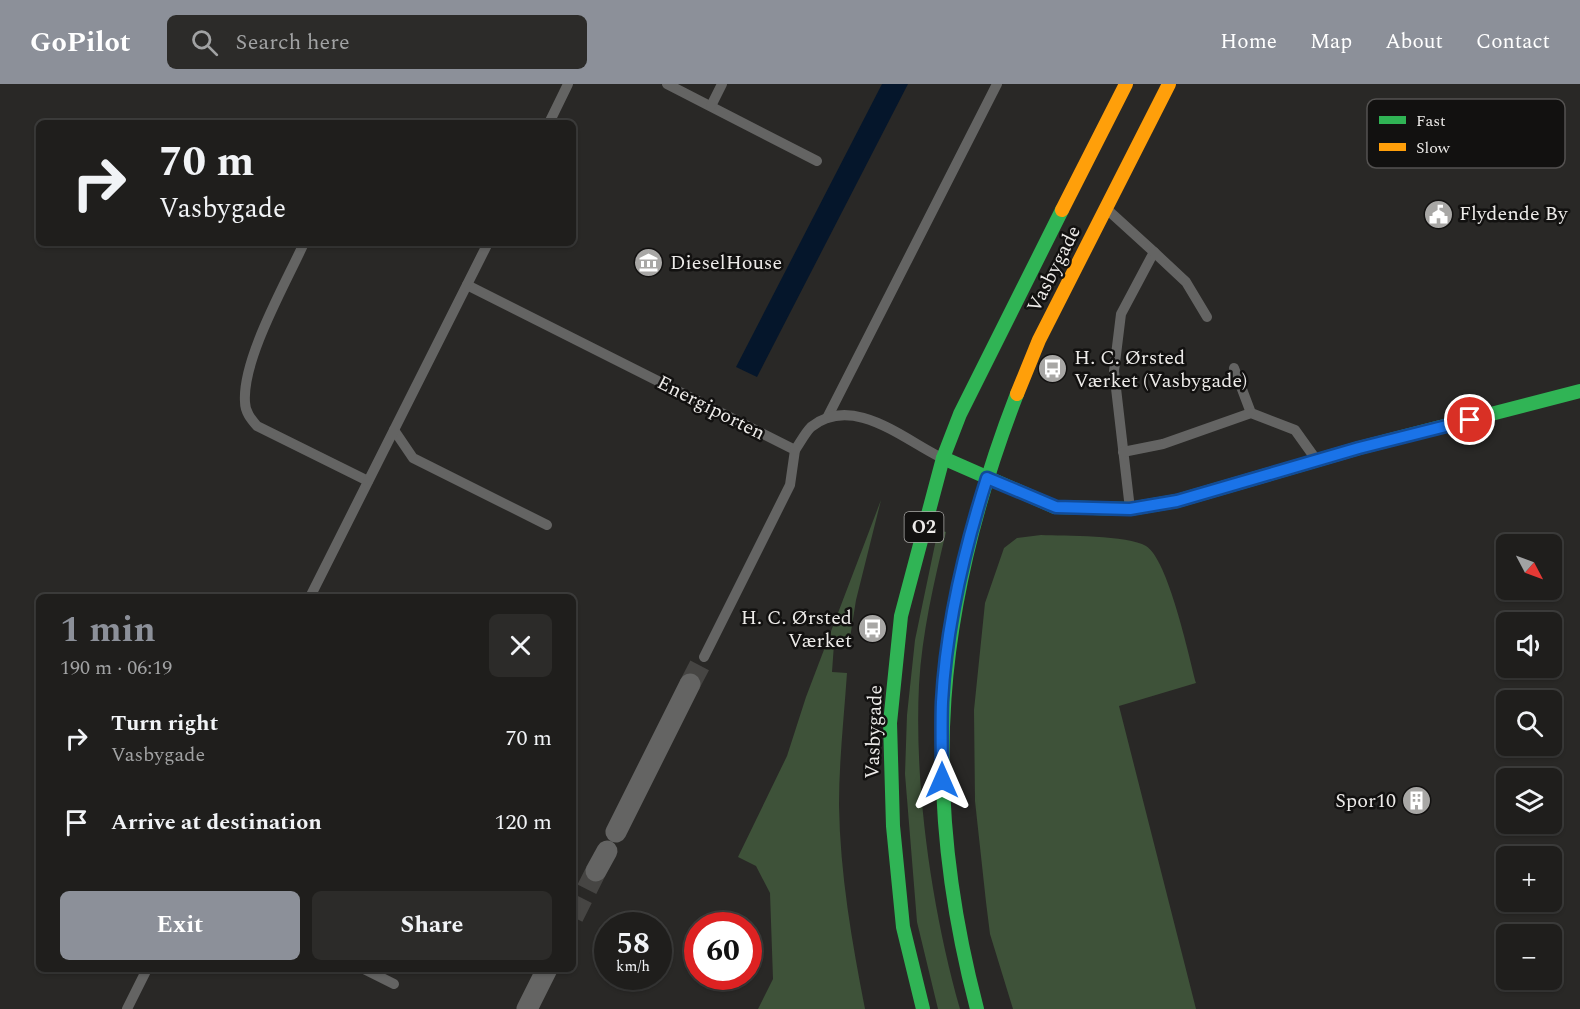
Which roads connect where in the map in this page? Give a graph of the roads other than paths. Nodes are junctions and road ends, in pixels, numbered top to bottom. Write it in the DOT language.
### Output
graph roads {
  1 [pos="568,84"];
  2 [pos="668,84"];
  3 [pos="722,84"];
  4 [pos="997,84"];
  5 [pos="1126,84"];
  6 [pos="1169,84"];
  7 [pos="711,106"];
  8 [pos="550,120"];
  9 [pos="818,161"];
  10 [pos="1106,208"];
  11 [pos="303,246"];
  12 [pos="486,246"];
  13 [pos="1155,252"];
  14 [pos="466,285"];
  15 [pos="1208,317"];
  16 [pos="1234,368"];
  17 [pos="1580,391"];
  18 [pos="1251,413"];
  19 [pos="827,418"];
  20 [pos="394,430"];
  21 [pos="795,450"];
  22 [pos="1123,452"];
  23 [pos="943,458"];
  24 [pos="1317,461"];
  25 [pos="987,478"];
  26 [pos="368,481"];
  27 [pos="1130,509"];
  28 [pos="547,525"];
  29 [pos="312,594"];
  30 [pos="704,657"];
  31 [pos="690,684"];
  32 [pos="596,871"];
  33 [pos="146,972"];
  34 [pos="370,972"];
  35 [pos="546,972"];
  36 [pos="393,984"];
  37 [pos="127,1009"];
  38 [pos="527,1009"];
  39 [pos="923,1009"];
  40 [pos="977,1009"];
  1 -- 8 [label="lane"];
  2 -- 7 [label="lane"];
  3 -- 7 [label="lane"];
  4 -- 19 [label="lane"];
  5 -- 23 [label="main road, Vasbygade / O2"];
  6 -- 10 [label="main road, Vasbygade / O2"];
  7 -- 9 [label="lane"];
  10 -- 13 [label="lane"];
  10 -- 25 [label="main road, Vasbygade / O2"];
  11 -- 26 [label="lane"];
  12 -- 14 [label="lane"];
  13 -- 15 [label="lane"];
  13 -- 22 [label="lane"];
  14 -- 20 [label="lane"];
  14 -- 21 [label="lane, Energiporten"];
  16 -- 18 [label="lane"];
  17 -- 24 [label="main road"];
  18 -- 22 [label="lane"];
  18 -- 24 [label="lane"];
  19 -- 21 [label="lane"];
  19 -- 23 [label="lane"];
  20 -- 26 [label="lane"];
  20 -- 28 [label="lane"];
  21 -- 30 [label="lane"];
  22 -- 27 [label="lane"];
  23 -- 25 [label="main road"];
  23 -- 39 [label="main road, Vasbygade / O2"];
  24 -- 27 [label="main road"];
  25 -- 27 [label="main road"];
  25 -- 40 [label="main road, Vasbygade / O2"];
  26 -- 29 [label="lane"];
  31 -- 32 [label="street"];
  33 -- 37 [label="lane"];
  34 -- 36 [label="lane"];
  35 -- 38 [label="street"];
}
